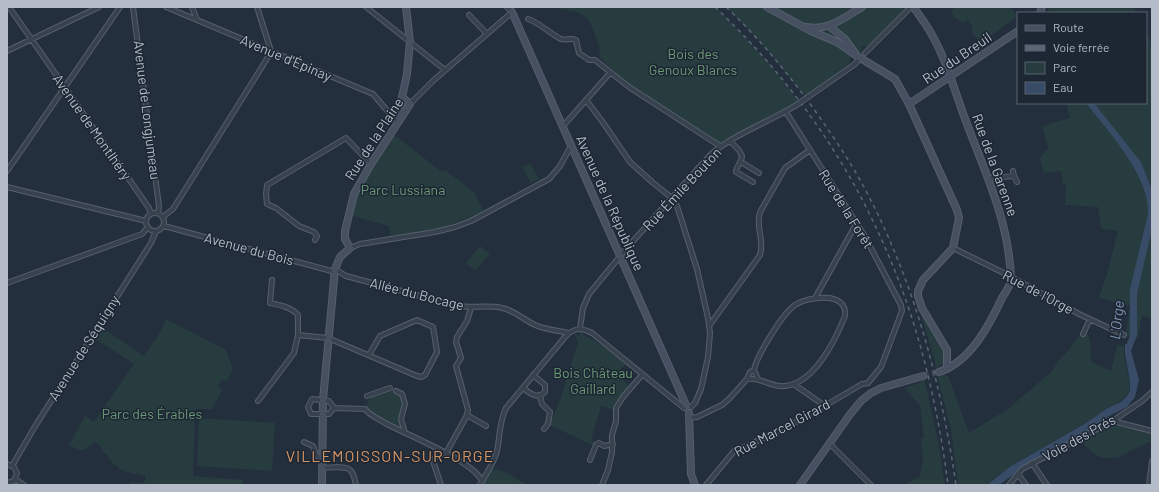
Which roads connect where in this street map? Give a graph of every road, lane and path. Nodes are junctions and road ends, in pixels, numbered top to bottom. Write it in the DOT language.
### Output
graph roads {
  1 [pos="9,7"];
  2 [pos="98,7"];
  3 [pos="120,7"];
  4 [pos="133,7"];
  5 [pos="166,7"];
  6 [pos="192,7"];
  7 [pos="257,7"];
  8 [pos="366,7"];
  9 [pos="406,7"];
  10 [pos="768,7"];
  11 [pos="862,7"];
  12 [pos="912,7"];
  13 [pos="510,9"];
  14 [pos="469,15"];
  15 [pos="528,19"];
  16 [pos="197,20"];
  17 [pos="799,25"];
  18 [pos="828,26"];
  19 [pos="1017,32"];
  20 [pos="487,34"];
  21 [pos="827,37"];
  22 [pos="32,40"];
  23 [pos="410,42"];
  24 [pos="7,51"];
  25 [pos="271,51"];
  26 [pos="865,52"];
  27 [pos="859,57"];
  28 [pos="444,70"];
  29 [pos="610,73"];
  30 [pos="951,76"];
  31 [pos="65,87"];
  32 [pos="402,97"];
  33 [pos="586,100"];
  34 [pos="410,104"];
  35 [pos="909,104"];
  36 [pos="786,112"];
  37 [pos="399,120"];
  38 [pos="563,126"];
  39 [pos="730,141"];
  40 [pos="571,146"];
  41 [pos="720,146"];
  42 [pos="810,150"];
  43 [pos="741,162"];
  44 [pos="371,164"];
  45 [pos="7,171"];
  46 [pos="1013,171"];
  47 [pos="759,173"];
  48 [pos="1014,176"];
  49 [pos="989,178"];
  50 [pos="753,182"];
  51 [pos="1017,182"];
  52 [pos="7,187"];
  53 [pos="672,198"];
  54 [pos="158,213"];
  55 [pos="151,214"];
  56 [pos="163,217"];
  57 [pos="146,221"];
  58 [pos="858,224"];
  59 [pos="164,226"];
  60 [pos="148,227"];
  61 [pos="156,231"];
  62 [pos="315,240"];
  63 [pos="350,248"];
  64 [pos="953,248"];
  65 [pos="621,256"];
  66 [pos="335,270"];
  67 [pos="1010,276"];
  68 [pos="272,280"];
  69 [pos="7,283"];
  70 [pos="815,298"];
  71 [pos="471,308"];
  72 [pos="1090,319"];
  73 [pos="709,326"];
  74 [pos="580,328"];
  75 [pos="568,333"];
  76 [pos="1083,334"];
  77 [pos="298,335"];
  78 [pos="1124,335"];
  79 [pos="328,338"];
  80 [pos="369,355"];
  81 [pos="947,369"];
  82 [pos="754,370"];
  83 [pos="938,372"];
  84 [pos="533,375"];
  85 [pos="642,375"];
  86 [pos="923,376"];
  87 [pos="747,379"];
  88 [pos="758,379"];
  89 [pos="868,383"];
  90 [pos="794,385"];
  91 [pos="390,388"];
  92 [pos="523,388"];
  93 [pos="396,391"];
  94 [pos="1152,392"];
  95 [pos="871,393"];
  96 [pos="367,396"];
  97 [pos="540,396"];
  98 [pos="323,400"];
  99 [pos="258,401"];
  100 [pos="822,404"];
  101 [pos="334,408"];
  102 [pos="688,411"];
  103 [pos="322,415"];
  104 [pos="467,415"];
  105 [pos="1114,420"];
  106 [pos="486,426"];
  107 [pos="544,429"];
  108 [pos="1152,431"];
  109 [pos="405,433"];
  110 [pos="304,442"];
  111 [pos="829,443"];
  112 [pos="613,444"];
  113 [pos="446,453"];
  114 [pos="322,460"];
  115 [pos="590,460"];
  116 [pos="1152,461"];
  117 [pos="7,464"];
  118 [pos="1032,464"];
  119 [pos="12,466"];
  120 [pos="322,468"];
  121 [pos="1018,474"];
  122 [pos="15,479"];
  123 [pos="8,483"];
  124 [pos="481,483"];
  125 [pos="24,485"];
  126 [pos="322,485"];
  127 [pos="356,485"];
  128 [pos="441,485"];
  129 [pos="602,485"];
  130 [pos="695,485"];
  131 [pos="706,485"];
  132 [pos="800,485"];
  133 [pos="871,485"];
  134 [pos="1009,485"];
  135 [pos="1026,485"];
  136 [pos="1047,485"];
  137 [pos="1149,485"];
  1 -- 22 [label="street, Avenue de Montlhéry"];
  2 -- 22 [label="street"];
  3 -- 31 [label="street"];
  4 -- 54 [label="street, Avenue de Longjumeau"];
  5 -- 16 [label="street, Avenue d'Épinay"];
  6 -- 16 [label="street"];
  7 -- 25 [label="street"];
  8 -- 23 [label="street"];
  9 -- 23 [label="main road"];
  10 -- 17 [label="main road"];
  11 -- 18 [label="main road"];
  12 -- 26 [label="street, Rue de la Garenne"];
  12 -- 30 [label="main road, Rue de la Garenne"];
  13 -- 20 [label="street, Rue de la Plaine"];
  13 -- 38 [label="main road, Avenue de la République"];
  14 -- 20 [label="street"];
  15 -- 29 [label="street"];
  16 -- 25 [label="street, Avenue d'Épinay"];
  17 -- 18 [label="main road"];
  17 -- 21 [label="main road"];
  18 -- 21 [label="main road"];
  18 -- 27 [label="main road"];
  19 -- 30 [label="main road, Rue du Breuil"];
  20 -- 28 [label="street, Rue de la Plaine"];
  21 -- 27 [label="main road"];
  22 -- 24 [label="street"];
  22 -- 31 [label="street, Avenue de Montlhéry"];
  23 -- 28 [label="street"];
  23 -- 32 [label="main road"];
  25 -- 37 [label="street, Avenue d'Épinay"];
  25 -- 56 [label="street"];
  27 -- 35 [label="main road"];
  27 -- 36 [label="street, Rue Émile Bouton, bridge"];
  28 -- 34 [label="street, Rue de la Plaine"];
  29 -- 33 [label="street"];
  29 -- 41 [label="street"];
  30 -- 35 [label="main road, Rue du Breuil"];
  30 -- 49 [label="main road, Rue de la Garenne"];
  31 -- 45 [label="street"];
  31 -- 55 [label="street, Avenue de Montlhéry"];
  32 -- 34 [label="main road"];
  32 -- 37 [label="main road"];
  33 -- 38 [label="street"];
  33 -- 53 [label="street"];
  34 -- 37 [label="main road, Rue de la Plaine"];
  35 -- 64 [label="main road"];
  36 -- 39 [label="street, Rue Émile Bouton"];
  36 -- 42 [label="street, Rue de la Forêt"];
  37 -- 44 [label="main road, Rue de la Plaine"];
  38 -- 40 [label="main road, Avenue de la République"];
  39 -- 41 [label="street, Rue Émile Bouton"];
  39 -- 43 [label="street"];
  40 -- 63 [label="street"];
  40 -- 65 [label="main road, Avenue de la République"];
  41 -- 53 [label="street, Rue Émile Bouton"];
  42 -- 58 [label="street, Rue de la Forêt"];
  42 -- 73 [label="street"];
  43 -- 47 [label="street"];
  43 -- 50 [label="street"];
  44 -- 62 [label="street"];
  44 -- 63 [label="main road, Rue de la Plaine"];
  46 -- 48 [label="street"];
  48 -- 49 [label="street"];
  48 -- 51 [label="street"];
  49 -- 67 [label="main road, Rue de la Garenne"];
  52 -- 57 [label="street"];
  53 -- 65 [label="street, Rue Émile Bouton"];
  53 -- 73 [label="street"];
  54 -- 55 [label="street"];
  54 -- 56 [label="street"];
  55 -- 57 [label="street"];
  56 -- 59 [label="street"];
  57 -- 60 [label="street"];
  58 -- 70 [label="street"];
  58 -- 89 [label="street, Rue de la Forêt"];
  59 -- 61 [label="street"];
  59 -- 66 [label="street, Avenue du Bois"];
  60 -- 61 [label="street"];
  60 -- 69 [label="street"];
  61 -- 119 [label="street, Avenue de Séquigny"];
  63 -- 66 [label="main road"];
  64 -- 67 [label="street, Rue de l'Orge"];
  64 -- 81 [label="main road"];
  65 -- 74 [label="street, Rue Émile Bouton"];
  65 -- 102 [label="main road, Avenue de la République"];
  66 -- 71 [label="street, Allée du Bocage"];
  66 -- 79 [label="main road"];
  67 -- 72 [label="street, Rue de l'Orge"];
  67 -- 81 [label="main road, Rue de la Garenne"];
  68 -- 77 [label="street"];
  70 -- 82 [label="street"];
  70 -- 90 [label="street"];
  71 -- 75 [label="street, Allée du Bocage"];
  71 -- 104 [label="street"];
  72 -- 76 [label="street"];
  72 -- 78 [label="street, Rue de l'Orge"];
  73 -- 102 [label="street"];
  74 -- 75 [label="street"];
  74 -- 85 [label="street"];
  75 -- 84 [label="street"];
  77 -- 79 [label="street"];
  77 -- 99 [label="street"];
  79 -- 80 [label="street"];
  79 -- 98 [label="main road"];
  80 -- 80 [label="street"];
  81 -- 83 [label="main road, Rue de la Garenne"];
  82 -- 87 [label="street"];
  82 -- 88 [label="street"];
  84 -- 92 [label="street"];
  84 -- 97 [label="street"];
  85 -- 102 [label="street"];
  85 -- 112 [label="street"];
  86 -- 95 [label="main road"];
  87 -- 88 [label="street"];
  87 -- 102 [label="street"];
  88 -- 90 [label="street"];
  89 -- 95 [label="street"];
  89 -- 131 [label="street, Rue Marcel Girard"];
  90 -- 100 [label="street"];
  91 -- 96 [label="street"];
  92 -- 97 [label="street"];
  92 -- 124 [label="street"];
  93 -- 109 [label="street"];
  94 -- 105 [label="street, Voie des Prés"];
  95 -- 111 [label="main road"];
  97 -- 107 [label="street"];
  98 -- 101 [label="street"];
  98 -- 103 [label="main road"];
  98 -- 103 [label="street"];
  101 -- 103 [label="street"];
  101 -- 109 [label="street"];
  102 -- 130 [label="main road"];
  103 -- 114 [label="main road"];
  104 -- 106 [label="street"];
  104 -- 113 [label="street"];
  105 -- 108 [label="street"];
  105 -- 118 [label="street, Voie des Prés"];
  109 -- 113 [label="street"];
  110 -- 114 [label="street"];
  111 -- 132 [label="main road"];
  111 -- 133 [label="street"];
  112 -- 115 [label="street"];
  112 -- 129 [label="street"];
  113 -- 124 [label="street"];
  113 -- 128 [label="street"];
  114 -- 120 [label="main road"];
  116 -- 137 [label="street"];
  117 -- 119 [label="street"];
  118 -- 121 [label="street, Voie des Prés"];
  118 -- 136 [label="street"];
  119 -- 122 [label="street"];
  120 -- 126 [label="main road"];
  120 -- 127 [label="street"];
  121 -- 134 [label="street, Voie des Prés"];
  121 -- 135 [label="street"];
  122 -- 123 [label="street"];
  122 -- 125 [label="street"];
}
